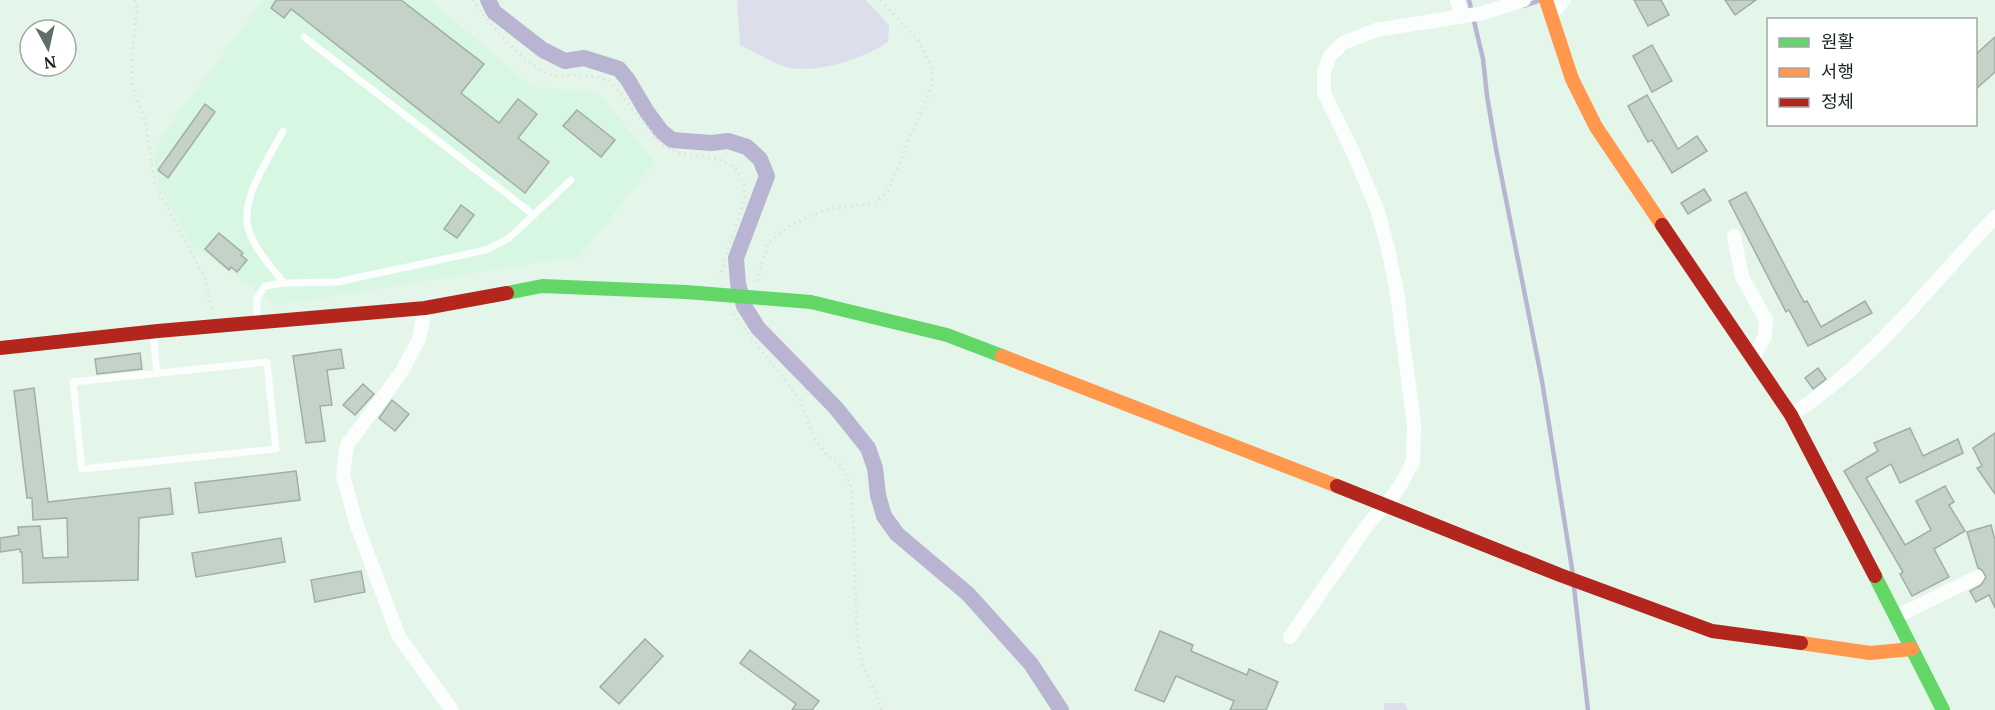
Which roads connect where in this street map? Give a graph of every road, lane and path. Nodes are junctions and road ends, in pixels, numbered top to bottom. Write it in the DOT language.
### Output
graph roads {
  1 [pos="135,0"];
  2 [pos="473,0"];
  3 [pos="879,0"];
  4 [pos="1457,0"];
  5 [pos="1524,0"];
  6 [pos="1546,0"];
  7 [pos="1563,0"];
  8 [pos="1551,14"];
  9 [pos="1462,16"];
  10 [pos="304,37"];
  11 [pos="283,131"];
  12 [pos="571,180"];
  13 [pos="534,215"];
  14 [pos="1995,217"];
  15 [pos="1734,236"];
  16 [pos="284,283"];
  17 [pos="718,294"];
  18 [pos="752,297"];
  19 [pos="425,308"];
  20 [pos="257,322"];
  21 [pos="215,326"];
  22 [pos="153,332"];
  23 [pos="0,348"];
  24 [pos="1753,358"];
  25 [pos="157,373"];
  26 [pos="1791,415"];
  27 [pos="1386,505"];
  28 [pos="1977,577"];
  29 [pos="1896,617"];
  30 [pos="1290,637"];
  31 [pos="1912,649"];
  32 [pos="452,710"];
  33 [pos="882,710"];
  34 [pos="1943,710"];
  1 -- 21 [label="path"];
  2 -- 17 [label="path"];
  3 -- 18 [label="path"];
  4 -- 9 [label="street"];
  5 -- 9 [label="street"];
  6 -- 8 [label="street"];
  7 -- 8 [label="street"];
  8 -- 24 [label="street"];
  9 -- 27 [label="street"];
  10 -- 13 [label="lane"];
  11 -- 16 [label="lane"];
  12 -- 13 [label="lane"];
  13 -- 16 [label="lane"];
  14 -- 26 [label="street"];
  15 -- 24 [label="street"];
  16 -- 20 [label="lane"];
  17 -- 18 [label="street"];
  17 -- 19 [label="street"];
  17 -- 33 [label="path"];
  18 -- 27 [label="street"];
  19 -- 20 [label="street"];
  19 -- 32 [label="street"];
  20 -- 21 [label="street"];
  21 -- 22 [label="street"];
  22 -- 23 [label="street"];
  22 -- 25 [label="lane"];
  24 -- 26 [label="street"];
  25 -- 25 [label="lane"];
  26 -- 29 [label="street"];
  27 -- 30 [label="street"];
  27 -- 31 [label="street"];
  28 -- 29 [label="street"];
  29 -- 31 [label="street"];
  31 -- 34 [label="street"];
}
